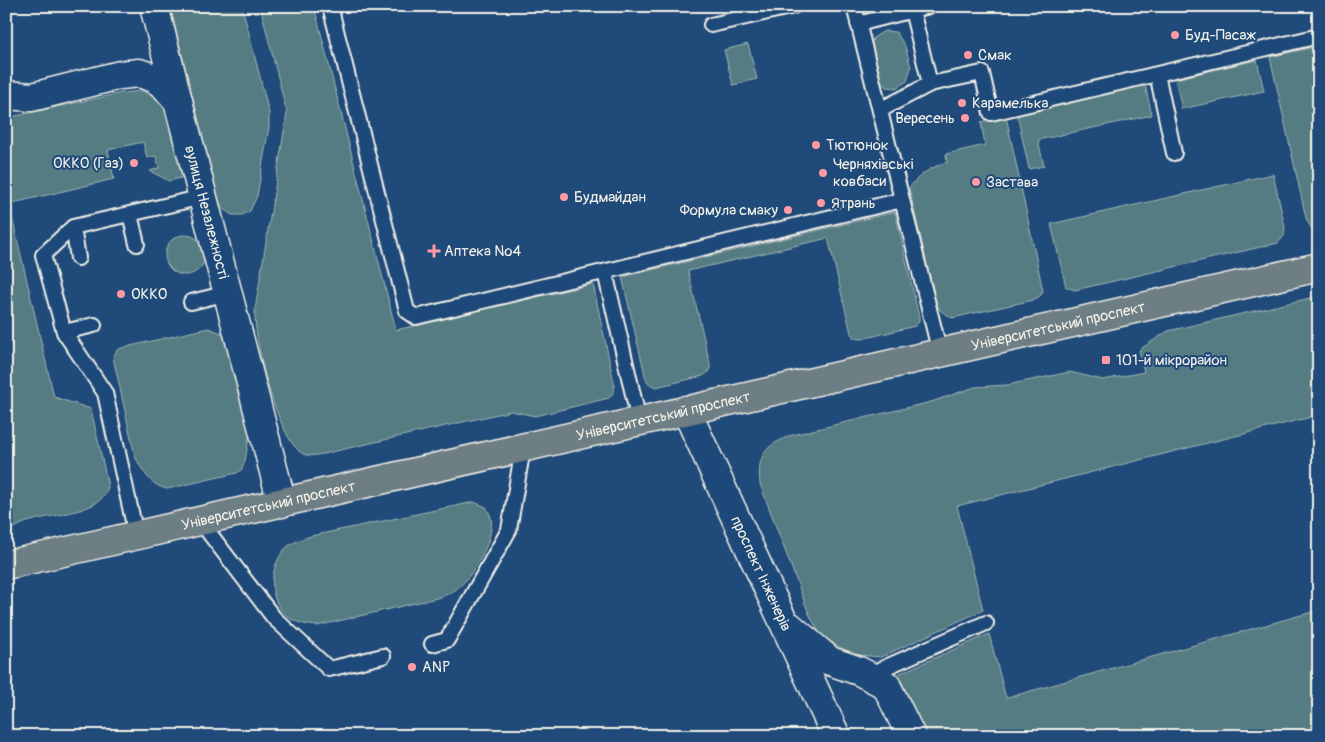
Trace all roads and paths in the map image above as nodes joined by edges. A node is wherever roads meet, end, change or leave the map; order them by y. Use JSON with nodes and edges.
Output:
{"nodes":[{"id":1,"x":154,"y":6,"type":"edge"},
{"id":2,"x":330,"y":6,"type":"edge"},
{"id":3,"x":794,"y":6,"type":"edge"},
{"id":4,"x":854,"y":6,"type":"edge"},
{"id":5,"x":929,"y":6,"type":"edge"},
{"id":6,"x":912,"y":10,"type":"junction"},
{"id":7,"x":858,"y":24,"type":"junction"},
{"id":8,"x":711,"y":25,"type":"dead end"},
{"id":9,"x":1319,"y":36,"type":"edge"},
{"id":10,"x":1157,"y":74,"type":"junction"},
{"id":11,"x":930,"y":84,"type":"junction"},
{"id":12,"x":6,"y":95,"type":"edge"},
{"id":13,"x":178,"y":101,"type":"junction"},
{"id":14,"x":880,"y":110,"type":"junction"},
{"id":15,"x":1174,"y":153,"type":"dead end"},
{"id":16,"x":203,"y":197,"type":"junction"},
{"id":17,"x":902,"y":200,"type":"junction"},
{"id":18,"x":130,"y":214,"type":"junction"},
{"id":19,"x":73,"y":227,"type":"junction"},
{"id":20,"x":137,"y":244,"type":"dead end"},
{"id":21,"x":78,"y":258,"type":"dead end"},
{"id":22,"x":1319,"y":267,"type":"edge"},
{"id":23,"x":605,"y":272,"type":"junction"},
{"id":24,"x":228,"y":293,"type":"junction"},
{"id":25,"x":191,"y":302,"type":"dead end"},
{"id":26,"x":94,"y":325,"type":"dead end"},
{"id":27,"x":64,"y":332,"type":"junction"},
{"id":28,"x":940,"y":352,"type":"junction"},
{"id":29,"x":686,"y":410,"type":"junction"},
{"id":30,"x":639,"y":421,"type":"junction"},
{"id":31,"x":523,"y":448,"type":"junction"},
{"id":32,"x":282,"y":503,"type":"junction"},
{"id":33,"x":200,"y":521,"type":"junction"},
{"id":34,"x":127,"y":538,"type":"junction"},
{"id":35,"x":6,"y":565,"type":"edge"},
{"id":36,"x":783,"y":621,"type":"junction"},
{"id":37,"x":986,"y":623,"type":"dead end"},
{"id":38,"x":432,"y":644,"type":"dead end"},
{"id":39,"x":383,"y":656,"type":"dead end"},
{"id":40,"x":867,"y":675,"type":"junction"},
{"id":41,"x":836,"y":736,"type":"edge"},
{"id":42,"x":910,"y":736,"type":"edge"}],
"edges":[{"from":1,"to":13,"type":"street"},
{"from":2,"to":23,"type":"lane"},
{"from":3,"to":8,"type":"lane"},
{"from":4,"to":7,"type":"lane"},
{"from":5,"to":6,"type":"lane"},
{"from":6,"to":7,"type":"lane"},
{"from":6,"to":11,"type":"lane"},
{"from":7,"to":14,"type":"lane"},
{"from":9,"to":10,"type":"lane"},
{"from":10,"to":11,"type":"lane"},
{"from":10,"to":15,"type":"lane"},
{"from":11,"to":14,"type":"lane"},
{"from":12,"to":13,"type":"street","name":"вулиця Незалежності"},
{"from":13,"to":16,"type":"street","name":"вулиця Незалежності"},
{"from":14,"to":17,"type":"lane"},
{"from":16,"to":18,"type":"lane"},
{"from":16,"to":24,"type":"street","name":"вулиця Незалежності"},
{"from":17,"to":23,"type":"lane"},
{"from":17,"to":28,"type":"lane"},
{"from":18,"to":19,"type":"lane"},
{"from":18,"to":20,"type":"lane"},
{"from":19,"to":21,"type":"lane"},
{"from":19,"to":27,"type":"lane"},
{"from":22,"to":28,"type":"main road","name":"Університетський проспект"},
{"from":23,"to":30,"type":"lane"},
{"from":24,"to":25,"type":"lane"},
{"from":24,"to":32,"type":"street","name":"вулиця Незалежності"},
{"from":26,"to":27,"type":"lane"},
{"from":27,"to":34,"type":"lane"},
{"from":28,"to":29,"type":"main road","name":"Університетський проспект"},
{"from":29,"to":30,"type":"main road","name":"Університетський проспект"},
{"from":29,"to":36,"type":"street","name":"проспект Інженерів"},
{"from":30,"to":31,"type":"main road","name":"Університетський проспект"},
{"from":31,"to":32,"type":"main road","name":"Університетський проспект"},
{"from":31,"to":38,"type":"lane"},
{"from":32,"to":33,"type":"main road","name":"Університетський проспект"},
{"from":33,"to":34,"type":"main road","name":"Університетський проспект"},
{"from":33,"to":39,"type":"lane"},
{"from":34,"to":35,"type":"main road","name":"Університетський проспект"},
{"from":36,"to":40,"type":"street"},
{"from":36,"to":41,"type":"street","name":"проспект Інженерів"},
{"from":37,"to":40,"type":"lane"},
{"from":40,"to":42,"type":"street"}]}
